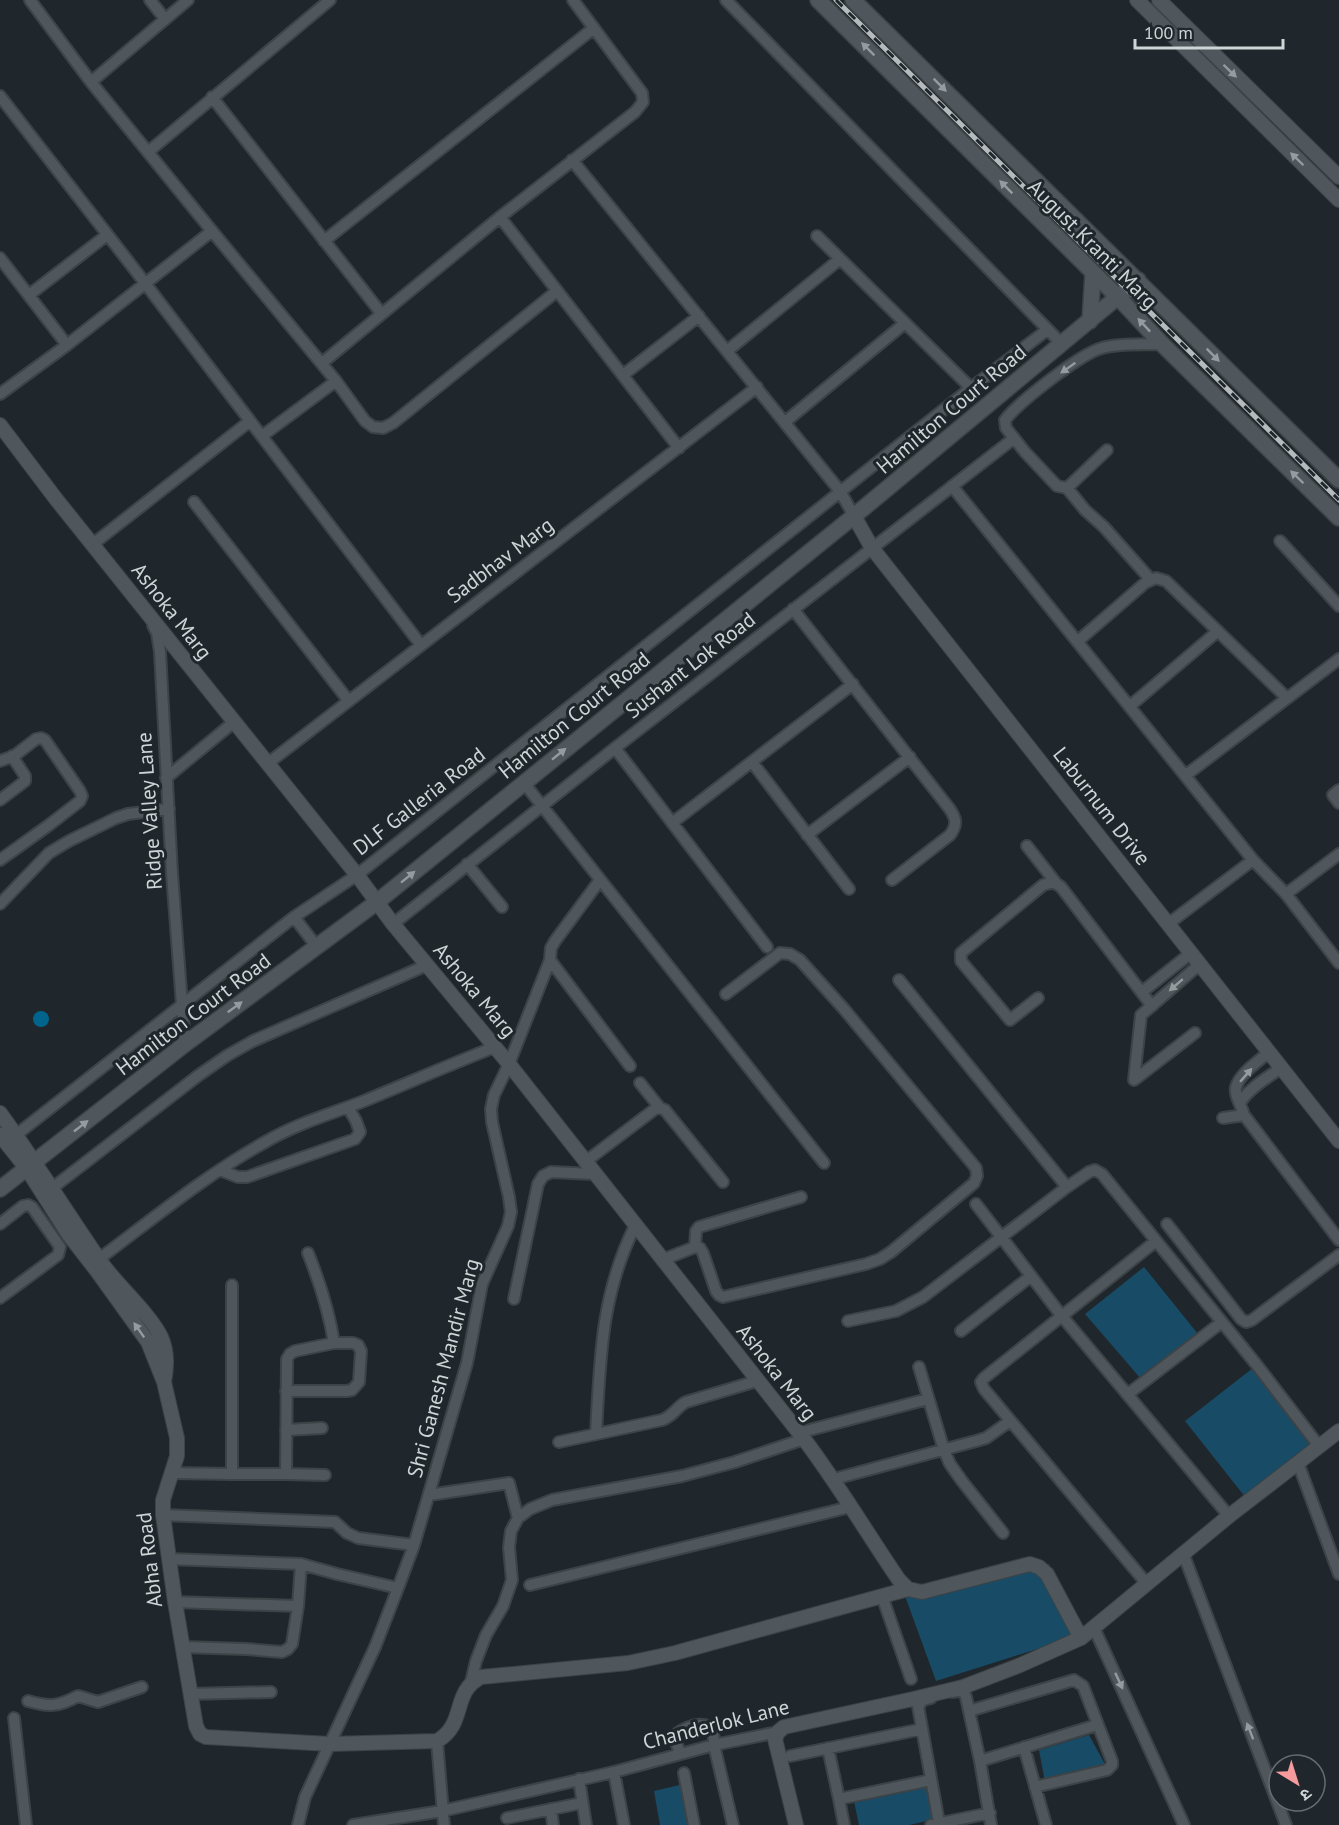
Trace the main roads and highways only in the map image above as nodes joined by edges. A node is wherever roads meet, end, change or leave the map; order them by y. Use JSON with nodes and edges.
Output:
{"nodes":[{"id":1,"x":818,"y":0,"type":"edge"},
{"id":2,"x":853,"y":0,"type":"edge"},
{"id":3,"x":1093,"y":273,"type":"junction"},
{"id":4,"x":1138,"y":280,"type":"junction"},
{"id":5,"x":1118,"y":297,"type":"junction"},
{"id":6,"x":1090,"y":321,"type":"junction"},
{"id":7,"x":1339,"y":480,"type":"edge"},
{"id":8,"x":1339,"y":518,"type":"edge"},
{"id":9,"x":0,"y":1189,"type":"edge"}],
"edges":[{"from":3,"to":1,"type":"main road","name":"August Kranti Marg","one_way":true},
{"from":2,"to":4,"type":"main road","name":"August Kranti Marg","one_way":true},
{"from":3,"to":5,"type":"main road","name":"August Kranti Marg"},
{"from":3,"to":6,"type":"main road"},
{"from":4,"to":5,"type":"main road","name":"Hamilton Court Road"},
{"from":4,"to":7,"type":"main road","name":"August Kranti Marg","one_way":true},
{"from":5,"to":6,"type":"main road","name":"Hamilton Court Road"},
{"from":8,"to":5,"type":"main road","name":"August Kranti Marg","one_way":true},
{"from":9,"to":6,"type":"main road","name":"Hamilton Court Road","one_way":true}]}
